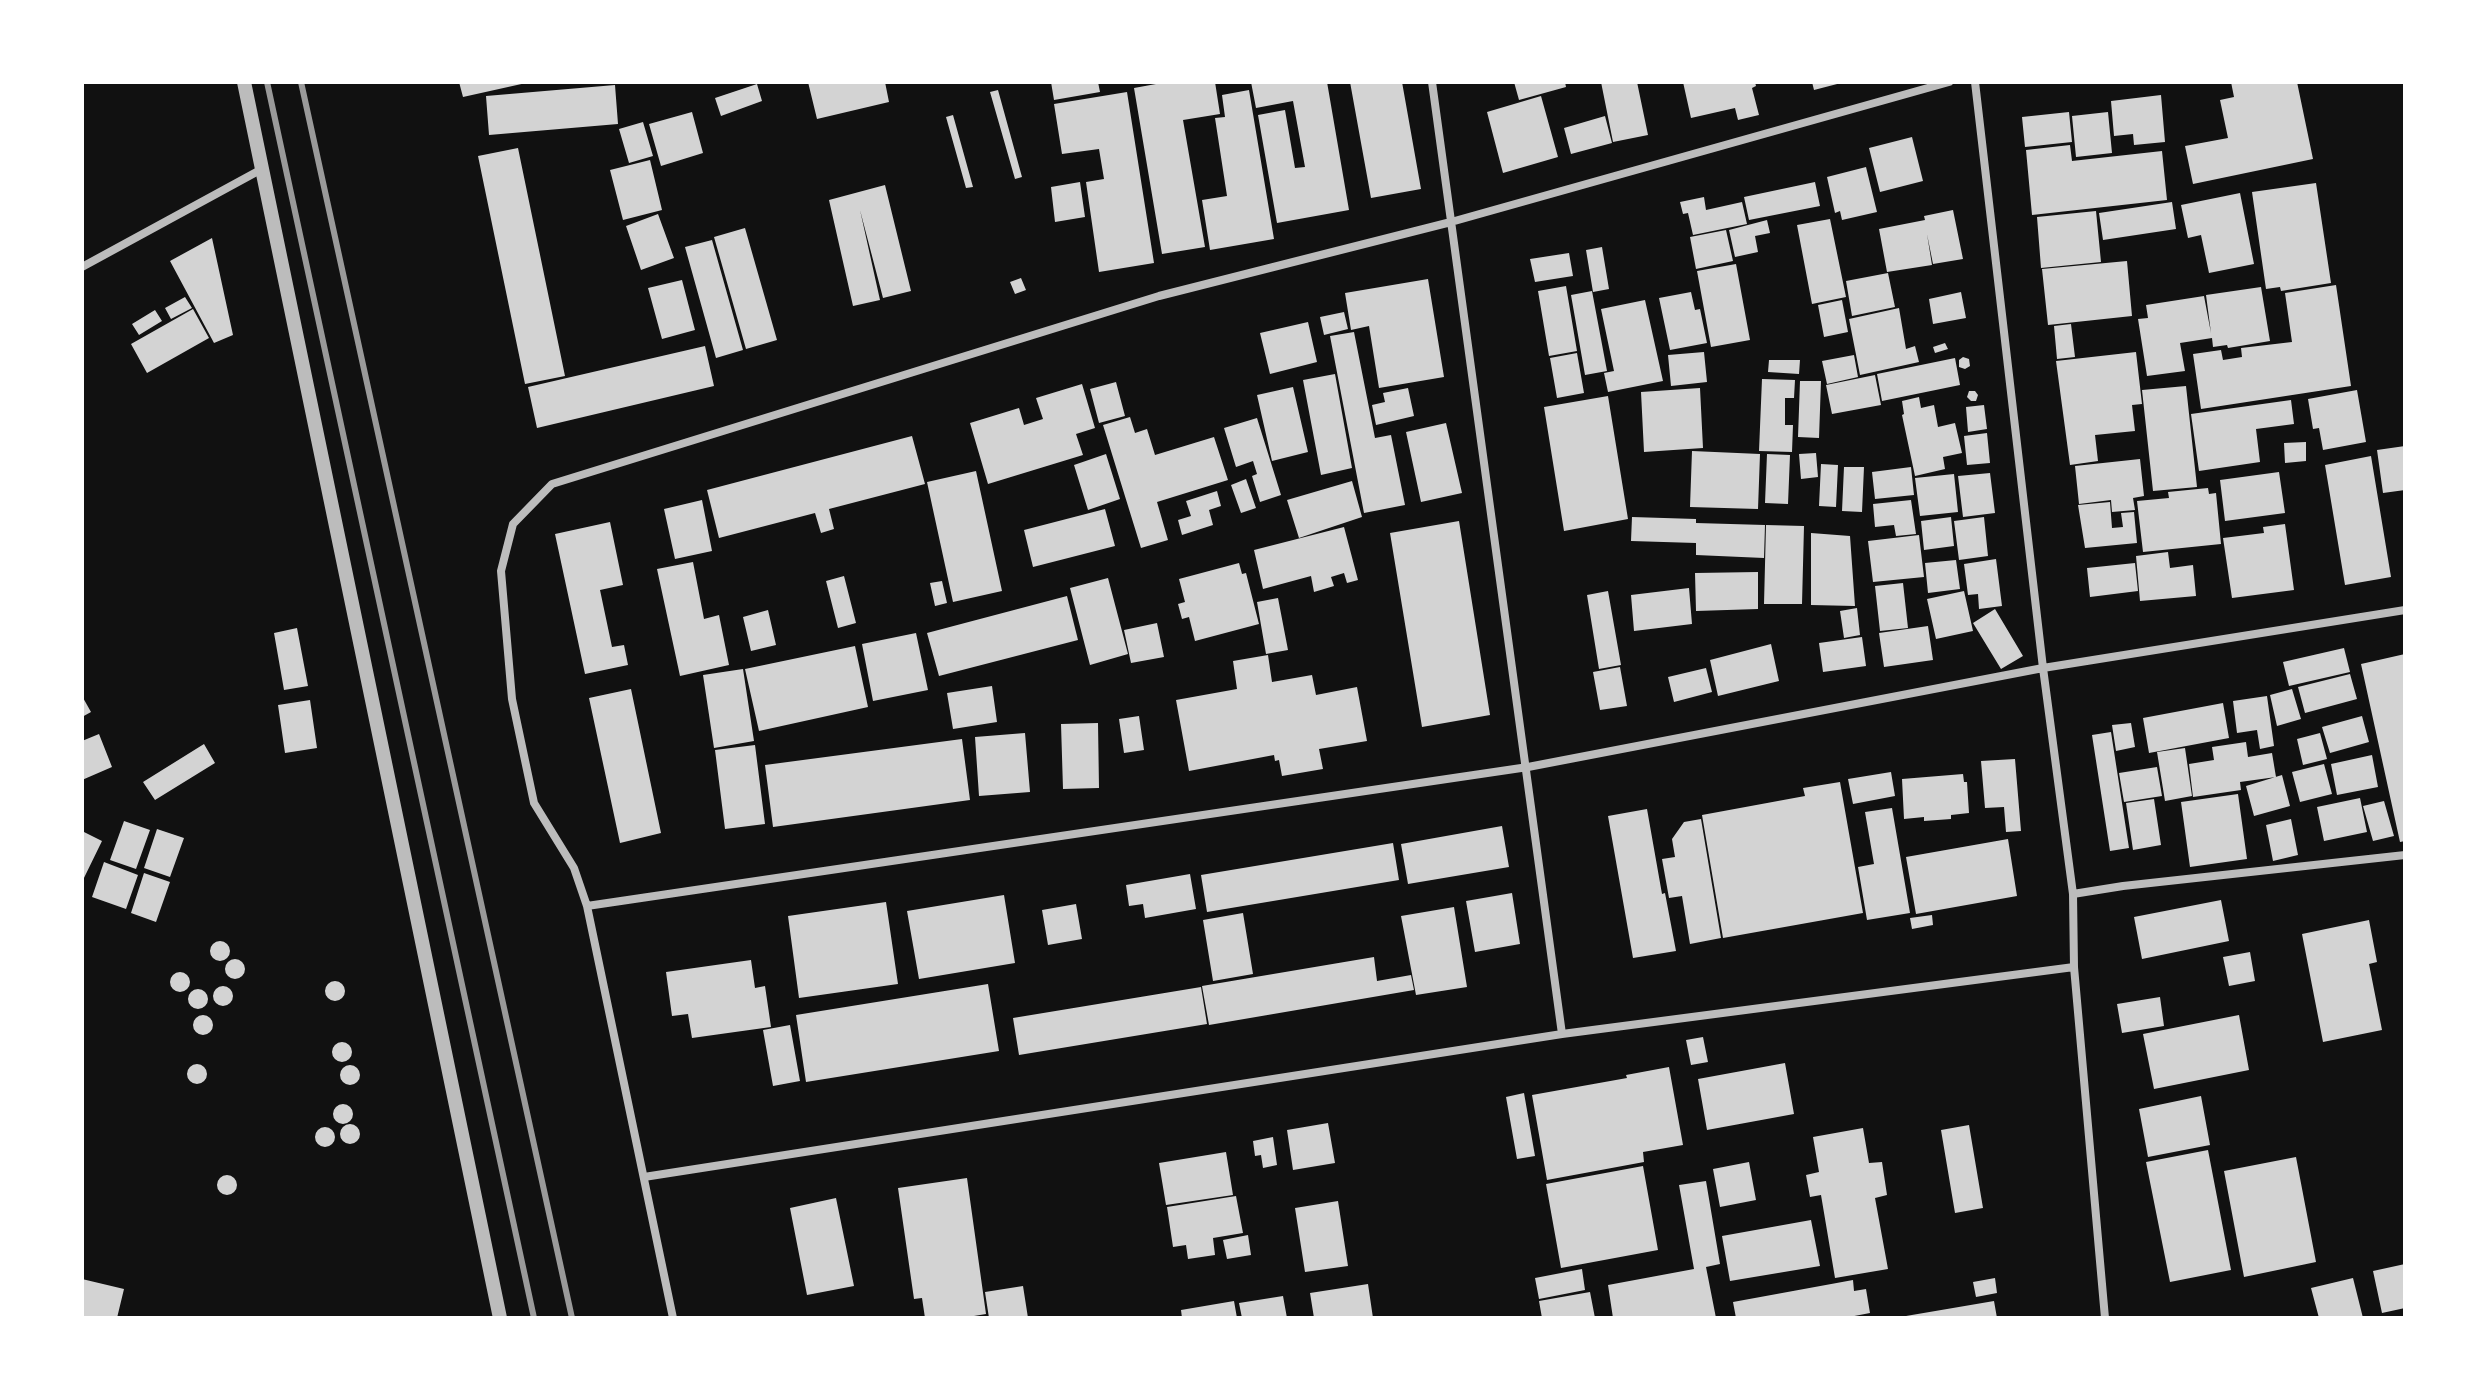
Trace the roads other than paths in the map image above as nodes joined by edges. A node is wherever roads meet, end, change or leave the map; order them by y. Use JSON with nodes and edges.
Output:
{"nodes":[{"id":1,"x":244,"y":82,"type":"edge"},
{"id":2,"x":1432,"y":82,"type":"edge"},
{"id":3,"x":1949,"y":82,"type":"edge"},
{"id":4,"x":1975,"y":82,"type":"edge"},
{"id":5,"x":262,"y":169,"type":"junction"},
{"id":6,"x":1451,"y":222,"type":"junction"},
{"id":7,"x":82,"y":267,"type":"edge"},
{"id":8,"x":2405,"y":610,"type":"edge"},
{"id":9,"x":2043,"y":668,"type":"junction"},
{"id":10,"x":1528,"y":767,"type":"junction"},
{"id":11,"x":2405,"y":855,"type":"edge"},
{"id":12,"x":2073,"y":894,"type":"junction"},
{"id":13,"x":587,"y":906,"type":"junction"},
{"id":14,"x":2074,"y":967,"type":"junction"},
{"id":15,"x":1562,"y":1034,"type":"junction"},
{"id":16,"x":644,"y":1177,"type":"junction"},
{"id":17,"x":500,"y":1318,"type":"edge"},
{"id":18,"x":673,"y":1318,"type":"edge"},
{"id":19,"x":2105,"y":1318,"type":"edge"}],
"edges":[{"from":1,"to":5,"type":"street"},
{"from":2,"to":6,"type":"street"},
{"from":3,"to":6,"type":"street"},
{"from":4,"to":9,"type":"street"},
{"from":5,"to":7,"type":"street"},
{"from":5,"to":17,"type":"street"},
{"from":6,"to":10,"type":"street"},
{"from":6,"to":13,"type":"street"},
{"from":8,"to":9,"type":"street"},
{"from":9,"to":10,"type":"street"},
{"from":9,"to":12,"type":"street"},
{"from":10,"to":13,"type":"street"},
{"from":10,"to":15,"type":"street"},
{"from":11,"to":12,"type":"street"},
{"from":12,"to":14,"type":"street"},
{"from":13,"to":16,"type":"street"},
{"from":14,"to":15,"type":"street"},
{"from":14,"to":19,"type":"street"},
{"from":15,"to":16,"type":"street"},
{"from":16,"to":18,"type":"street"}]}
